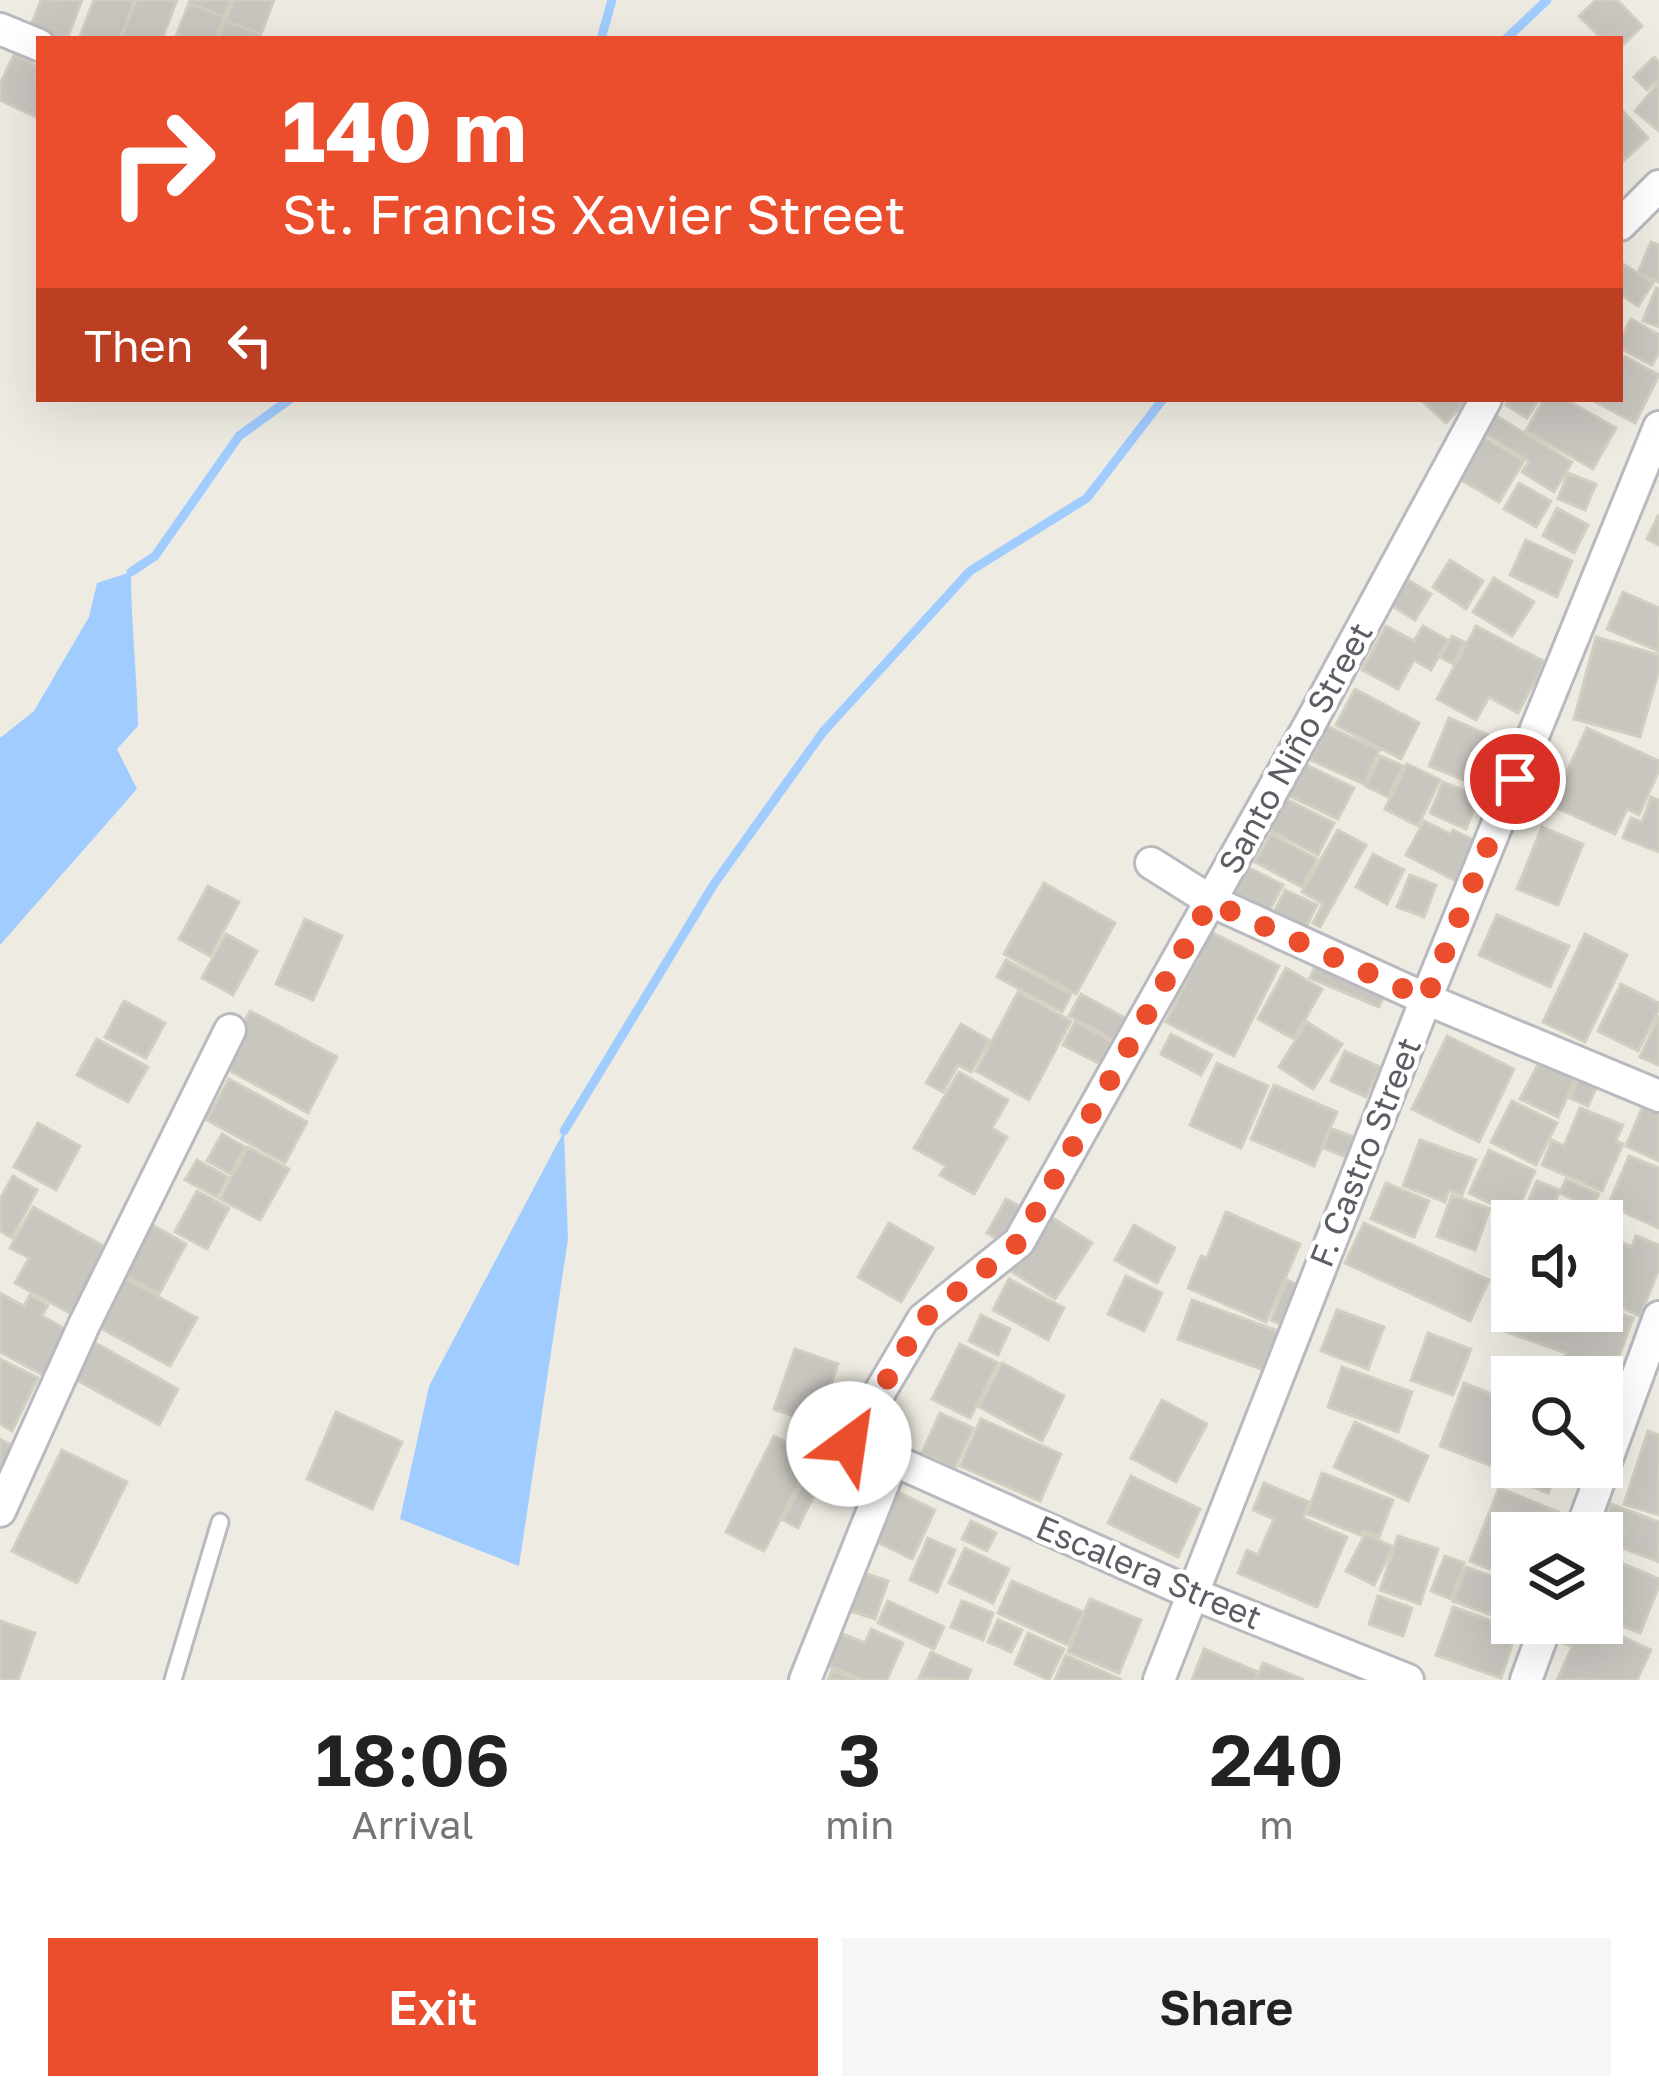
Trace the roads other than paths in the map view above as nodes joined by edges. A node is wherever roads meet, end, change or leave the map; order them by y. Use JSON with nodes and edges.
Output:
{"nodes":[{"id":1,"x":0,"y":29,"type":"edge"},
{"id":2,"x":36,"y":45,"type":"edge"},
{"id":3,"x":1659,"y":186,"type":"edge"},
{"id":4,"x":1623,"y":222,"type":"edge"},
{"id":5,"x":1484,"y":402,"type":"edge"},
{"id":6,"x":1659,"y":427,"type":"edge"},
{"id":7,"x":1151,"y":862,"type":"dead end"},
{"id":8,"x":1210,"y":902,"type":"junction"},
{"id":9,"x":1426,"y":999,"type":"junction"},
{"id":10,"x":230,"y":1030,"type":"dead end"},
{"id":11,"x":1659,"y":1096,"type":"edge"},
{"id":12,"x":1659,"y":1317,"type":"edge"},
{"id":13,"x":893,"y":1460,"type":"junction"},
{"id":14,"x":0,"y":1511,"type":"edge"},
{"id":15,"x":1588,"y":1512,"type":"edge"},
{"id":16,"x":220,"y":1522,"type":"dead end"},
{"id":17,"x":1191,"y":1593,"type":"junction"},
{"id":18,"x":1539,"y":1644,"type":"edge"},
{"id":19,"x":173,"y":1680,"type":"edge"},
{"id":20,"x":805,"y":1680,"type":"edge"},
{"id":21,"x":1159,"y":1680,"type":"edge"},
{"id":22,"x":1408,"y":1680,"type":"edge"},
{"id":23,"x":1526,"y":1680,"type":"edge"}],
"edges":[{"from":1,"to":2,"type":"street"},
{"from":3,"to":4,"type":"street"},
{"from":5,"to":8,"type":"street","name":"Santo Niño Street"},
{"from":6,"to":9,"type":"street","name":"F. Castro Street"},
{"from":7,"to":8,"type":"street"},
{"from":8,"to":9,"type":"street"},
{"from":8,"to":13,"type":"street","name":"Santo Niño Street"},
{"from":9,"to":11,"type":"street"},
{"from":9,"to":17,"type":"street","name":"F. Castro Street"},
{"from":10,"to":14,"type":"street"},
{"from":12,"to":15,"type":"street"},
{"from":13,"to":17,"type":"street","name":"Escalera Street"},
{"from":13,"to":20,"type":"street"},
{"from":16,"to":19,"type":"lane"},
{"from":17,"to":21,"type":"street","name":"F. Castro Street"},
{"from":17,"to":22,"type":"street","name":"Escalera Street"},
{"from":18,"to":23,"type":"street"}]}
